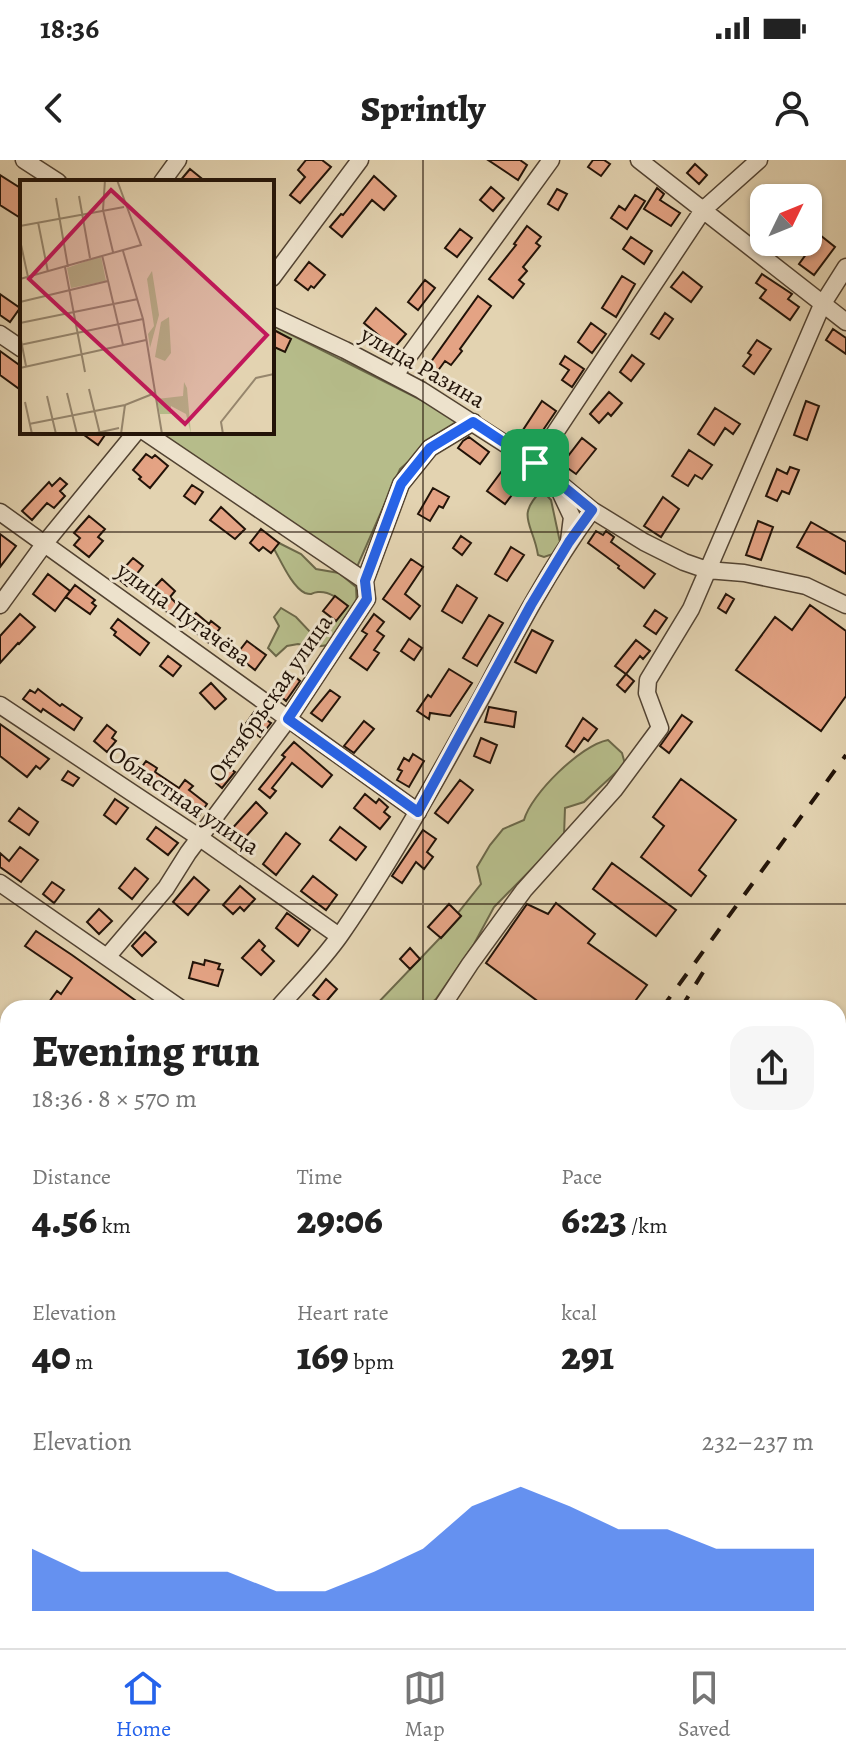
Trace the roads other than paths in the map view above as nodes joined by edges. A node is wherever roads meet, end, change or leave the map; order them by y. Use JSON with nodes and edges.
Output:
{"nodes":[{"id":1,"x":24,"y":160,"type":"edge"},
{"id":2,"x":178,"y":160,"type":"edge"},
{"id":3,"x":360,"y":160,"type":"edge"},
{"id":4,"x":551,"y":160,"type":"edge"},
{"id":5,"x":639,"y":160,"type":"edge"},
{"id":6,"x":759,"y":160,"type":"edge"},
{"id":7,"x":55,"y":180,"type":"edge"},
{"id":8,"x":163,"y":180,"type":"edge"},
{"id":9,"x":703,"y":210,"type":"junction"},
{"id":10,"x":846,"y":267,"type":"edge"},
{"id":11,"x":274,"y":275,"type":"edge"},
{"id":12,"x":822,"y":305,"type":"junction"},
{"id":13,"x":274,"y":317,"type":"edge"},
{"id":14,"x":846,"y":322,"type":"edge"},
{"id":15,"x":0,"y":334,"type":"edge"},
{"id":16,"x":20,"y":348,"type":"edge"},
{"id":17,"x":395,"y":375,"type":"junction"},
{"id":18,"x":473,"y":422,"type":"junction"},
{"id":19,"x":134,"y":434,"type":"edge"},
{"id":20,"x":148,"y":434,"type":"edge"},
{"id":21,"x":535,"y":463,"type":"junction"},
{"id":22,"x":554,"y":479,"type":"junction"},
{"id":23,"x":592,"y":510,"type":"junction"},
{"id":24,"x":0,"y":512,"type":"edge"},
{"id":25,"x":569,"y":542,"type":"junction"},
{"id":26,"x":45,"y":543,"type":"junction"},
{"id":27,"x":707,"y":570,"type":"junction"},
{"id":28,"x":365,"y":581,"type":"junction"},
{"id":29,"x":0,"y":605,"type":"edge"},
{"id":30,"x":846,"y":605,"type":"edge"},
{"id":31,"x":0,"y":705,"type":"edge"},
{"id":32,"x":288,"y":719,"type":"junction"},
{"id":33,"x":418,"y":812,"type":"junction"},
{"id":34,"x":200,"y":838,"type":"junction"},
{"id":35,"x":0,"y":883,"type":"edge"},
{"id":36,"x":339,"y":936,"type":"junction"},
{"id":37,"x":107,"y":957,"type":"junction"},
{"id":38,"x":169,"y":1000,"type":"edge"},
{"id":39,"x":285,"y":1000,"type":"edge"},
{"id":40,"x":446,"y":1000,"type":"edge"}],
"edges":[{"from":1,"to":7,"type":"street"},
{"from":2,"to":8,"type":"street"},
{"from":3,"to":11,"type":"street"},
{"from":4,"to":17,"type":"street"},
{"from":5,"to":9,"type":"street"},
{"from":6,"to":9,"type":"street"},
{"from":9,"to":12,"type":"street"},
{"from":9,"to":21,"type":"street"},
{"from":10,"to":12,"type":"street"},
{"from":12,"to":14,"type":"street"},
{"from":12,"to":27,"type":"street"},
{"from":13,"to":17,"type":"street","name":"улица Разина"},
{"from":15,"to":16,"type":"street"},
{"from":17,"to":18,"type":"street","name":"улица Разина"},
{"from":18,"to":21,"type":"street","name":"улица Разина"},
{"from":18,"to":28,"type":"street","name":"Октябрьская улица"},
{"from":19,"to":26,"type":"street"},
{"from":20,"to":28,"type":"street"},
{"from":21,"to":22,"type":"street","name":"улица Разина"},
{"from":22,"to":23,"type":"street","name":"улица Разина"},
{"from":22,"to":25,"type":"street"},
{"from":23,"to":25,"type":"street"},
{"from":23,"to":27,"type":"street","name":"улица Разина"},
{"from":24,"to":26,"type":"street","name":"улица Пугачёва"},
{"from":25,"to":33,"type":"street"},
{"from":26,"to":29,"type":"street"},
{"from":26,"to":32,"type":"street","name":"улица Пугачёва"},
{"from":27,"to":30,"type":"street","name":"улица Разина"},
{"from":27,"to":40,"type":"street"},
{"from":28,"to":32,"type":"street","name":"Октябрьская улица"},
{"from":31,"to":34,"type":"street","name":"Областная улица"},
{"from":32,"to":33,"type":"street","name":"улица Пугачёва"},
{"from":32,"to":34,"type":"street","name":"Октябрьская улица"},
{"from":33,"to":36,"type":"street"},
{"from":34,"to":36,"type":"street","name":"Областная улица"},
{"from":34,"to":37,"type":"street","name":"Октябрьская улица"},
{"from":35,"to":37,"type":"street"},
{"from":36,"to":39,"type":"street"},
{"from":37,"to":38,"type":"street"}]}
